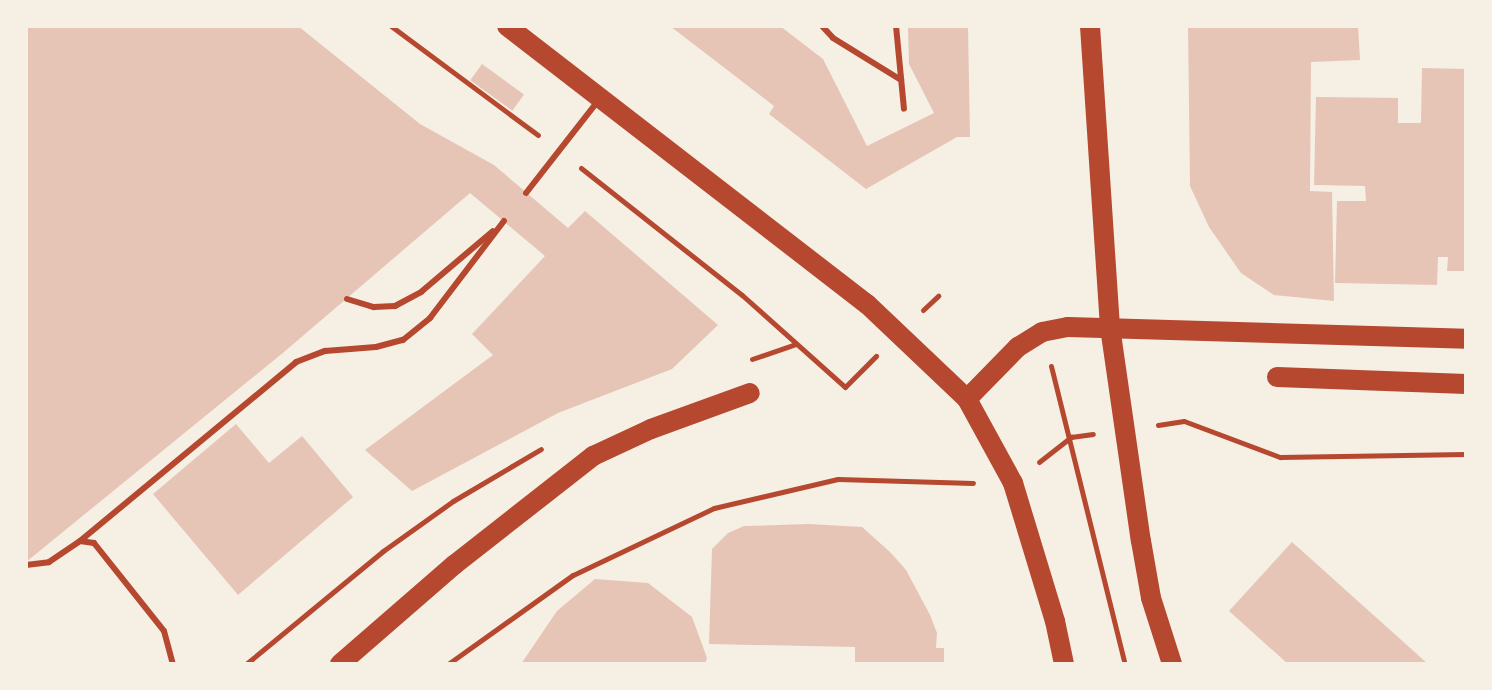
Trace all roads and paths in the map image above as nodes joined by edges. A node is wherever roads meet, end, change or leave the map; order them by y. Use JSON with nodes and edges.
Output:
{"nodes":[{"id":1,"x":391,"y":26,"type":"edge"},
{"id":2,"x":507,"y":26,"type":"edge"},
{"id":3,"x":822,"y":26,"type":"edge"},
{"id":4,"x":896,"y":26,"type":"edge"},
{"id":5,"x":1090,"y":26,"type":"edge"},
{"id":6,"x":901,"y":80,"type":"junction"},
{"id":7,"x":601,"y":98,"type":"junction"},
{"id":8,"x":904,"y":109,"type":"dead end"},
{"id":9,"x":560,"y":151,"type":"junction"},
{"id":10,"x":526,"y":193,"type":"dead end"},
{"id":11,"x":347,"y":299,"type":"dead end"},
{"id":12,"x":1110,"y":327,"type":"junction"},
{"id":13,"x":899,"y":331,"type":"junction"},
{"id":14,"x":1042,"y":332,"type":"junction"},
{"id":15,"x":1466,"y":339,"type":"edge"},
{"id":16,"x":1277,"y":377,"type":"dead end"},
{"id":17,"x":1466,"y":384,"type":"edge"},
{"id":18,"x":750,"y":393,"type":"dead end"},
{"id":19,"x":967,"y":399,"type":"junction"},
{"id":20,"x":1123,"y":429,"type":"junction"},
{"id":21,"x":1071,"y":437,"type":"junction"},
{"id":22,"x":1466,"y":454,"type":"edge"},
{"id":23,"x":1013,"y":483,"type":"junction"},
{"id":24,"x":80,"y":541,"type":"junction"},
{"id":25,"x":26,"y":565,"type":"edge"},
{"id":26,"x":173,"y":664,"type":"edge"},
{"id":27,"x":340,"y":664,"type":"edge"},
{"id":28,"x":448,"y":664,"type":"edge"},
{"id":29,"x":1064,"y":664,"type":"edge"},
{"id":30,"x":1125,"y":664,"type":"edge"},
{"id":31,"x":1172,"y":664,"type":"edge"}],
"edges":[{"from":1,"to":9,"type":"path"},
{"from":2,"to":7,"type":"main road"},
{"from":3,"to":6,"type":"lane"},
{"from":4,"to":6,"type":"lane"},
{"from":5,"to":12,"type":"main road"},
{"from":6,"to":8,"type":"lane"},
{"from":7,"to":9,"type":"lane"},
{"from":7,"to":13,"type":"main road"},
{"from":9,"to":10,"type":"lane"},
{"from":9,"to":13,"type":"path"},
{"from":11,"to":24,"type":"lane"},
{"from":12,"to":14,"type":"main road"},
{"from":12,"to":15,"type":"main road"},
{"from":12,"to":20,"type":"main road"},
{"from":13,"to":19,"type":"main road"},
{"from":14,"to":19,"type":"main road"},
{"from":14,"to":21,"type":"path"},
{"from":16,"to":17,"type":"main road"},
{"from":18,"to":27,"type":"main road"},
{"from":19,"to":23,"type":"main road"},
{"from":20,"to":21,"type":"path"},
{"from":20,"to":22,"type":"path"},
{"from":20,"to":31,"type":"main road"},
{"from":21,"to":23,"type":"path"},
{"from":21,"to":30,"type":"path"},
{"from":23,"to":28,"type":"path"},
{"from":23,"to":29,"type":"main road"},
{"from":24,"to":25,"type":"lane"},
{"from":24,"to":26,"type":"lane"}]}
